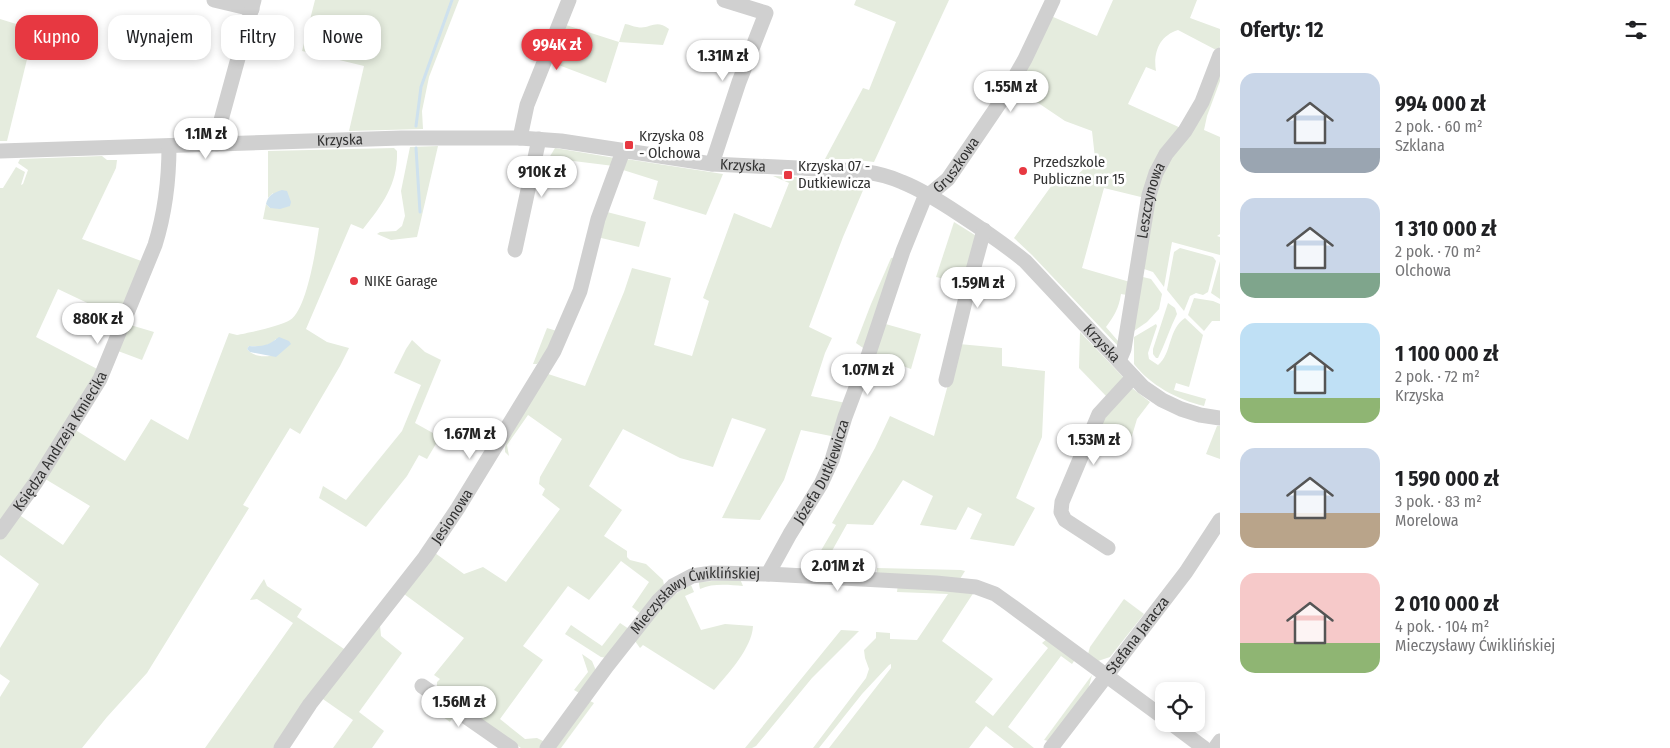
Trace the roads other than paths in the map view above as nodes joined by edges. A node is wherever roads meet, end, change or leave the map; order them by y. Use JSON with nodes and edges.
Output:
{"nodes":[{"id":1,"x":214,"y":0,"type":"edge"},
{"id":2,"x":569,"y":0,"type":"edge"},
{"id":3,"x":724,"y":0,"type":"edge"},
{"id":4,"x":1053,"y":0,"type":"edge"},
{"id":5,"x":253,"y":5,"type":"edge"},
{"id":6,"x":1220,"y":55,"type":"edge"},
{"id":7,"x":520,"y":138,"type":"junction"},
{"id":8,"x":539,"y":139,"type":"junction"},
{"id":9,"x":217,"y":144,"type":"junction"},
{"id":10,"x":169,"y":146,"type":"junction"},
{"id":11,"x":623,"y":150,"type":"junction"},
{"id":12,"x":0,"y":151,"type":"edge"},
{"id":13,"x":712,"y":164,"type":"junction"},
{"id":14,"x":928,"y":195,"type":"junction"},
{"id":15,"x":984,"y":230,"type":"junction"},
{"id":16,"x":515,"y":250,"type":"dead end"},
{"id":17,"x":1118,"y":361,"type":"junction"},
{"id":18,"x":1133,"y":376,"type":"junction"},
{"id":19,"x":946,"y":380,"type":"dead end"},
{"id":20,"x":1220,"y":418,"type":"edge"},
{"id":21,"x":1220,"y":520,"type":"edge"},
{"id":22,"x":0,"y":532,"type":"edge"},
{"id":23,"x":1108,"y":548,"type":"dead end"},
{"id":24,"x":768,"y":574,"type":"junction"},
{"id":25,"x":1106,"y":676,"type":"junction"},
{"id":26,"x":422,"y":686,"type":"dead end"},
{"id":27,"x":1155,"y":711,"type":"edge"},
{"id":28,"x":1183,"y":732,"type":"edge"},
{"id":29,"x":1220,"y":741,"type":"edge"},
{"id":30,"x":281,"y":748,"type":"edge"},
{"id":31,"x":511,"y":748,"type":"edge"},
{"id":32,"x":547,"y":748,"type":"edge"},
{"id":33,"x":1050,"y":748,"type":"edge"},
{"id":34,"x":1204,"y":748,"type":"edge"},
{"id":35,"x":1215,"y":748,"type":"edge"}],
"edges":[{"from":1,"to":5,"type":"street"},
{"from":2,"to":7,"type":"street"},
{"from":3,"to":13,"type":"street"},
{"from":4,"to":14,"type":"street","name":"Gruszkowa"},
{"from":5,"to":9,"type":"street"},
{"from":6,"to":17,"type":"street","name":"Leszczynowa"},
{"from":7,"to":8,"type":"street","name":"Krzyska"},
{"from":7,"to":9,"type":"street","name":"Krzyska"},
{"from":8,"to":11,"type":"street","name":"Krzyska"},
{"from":8,"to":16,"type":"street"},
{"from":9,"to":10,"type":"street","name":"Krzyska"},
{"from":10,"to":12,"type":"street","name":"Krzyska"},
{"from":10,"to":22,"type":"street","name":"Księdza Andrzeja Kmiecika"},
{"from":11,"to":13,"type":"street","name":"Krzyska"},
{"from":11,"to":30,"type":"street","name":"Jesionowa"},
{"from":13,"to":14,"type":"street","name":"Krzyska"},
{"from":14,"to":15,"type":"street","name":"Krzyska"},
{"from":14,"to":24,"type":"street","name":"Józefa Dutkiewicza"},
{"from":15,"to":17,"type":"street","name":"Krzyska"},
{"from":15,"to":19,"type":"street"},
{"from":17,"to":18,"type":"street","name":"Krzyska"},
{"from":18,"to":20,"type":"street","name":"Krzyska"},
{"from":18,"to":23,"type":"street"},
{"from":21,"to":25,"type":"street","name":"Stefana Jaracza"},
{"from":24,"to":25,"type":"street","name":"Mieczysławy Ćwiklińskiej"},
{"from":24,"to":32,"type":"street","name":"Mieczysławy Ćwiklińskiej"},
{"from":25,"to":27,"type":"street","name":"Mieczysławy Ćwiklińskiej"},
{"from":25,"to":33,"type":"street","name":"Stefana Jaracza"},
{"from":26,"to":31,"type":"street"},
{"from":28,"to":34,"type":"street"},
{"from":29,"to":35,"type":"street"}]}
